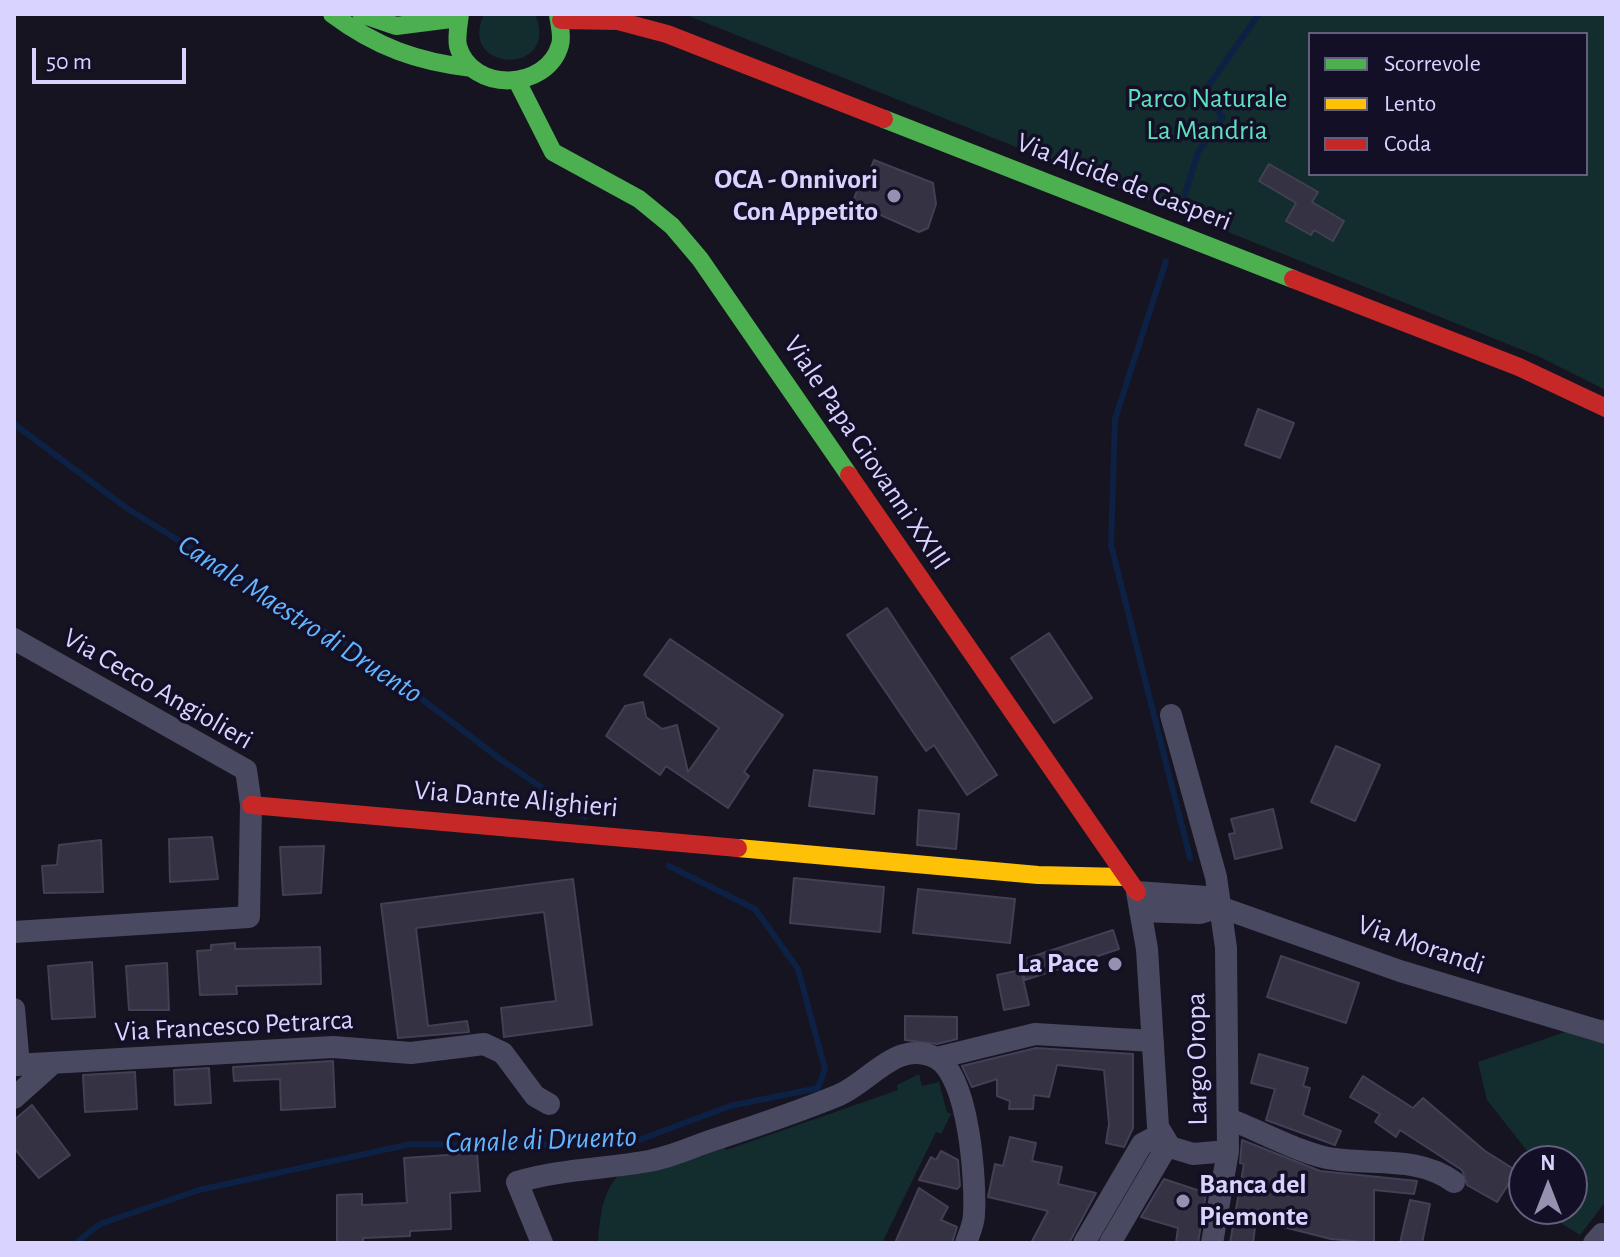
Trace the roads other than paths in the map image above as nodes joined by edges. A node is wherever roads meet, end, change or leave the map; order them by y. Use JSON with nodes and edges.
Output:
{"nodes":[{"id":1,"x":332,"y":14,"type":"edge"},
{"id":2,"x":361,"y":14,"type":"edge"},
{"id":3,"x":460,"y":16,"type":"edge"},
{"id":4,"x":685,"y":16,"type":"dead end"},
{"id":5,"x":560,"y":17,"type":"edge"},
{"id":6,"x":676,"y":38,"type":"junction"},
{"id":7,"x":472,"y":68,"type":"junction"},
{"id":8,"x":518,"y":83,"type":"junction"},
{"id":9,"x":1606,"y":408,"type":"edge"},
{"id":10,"x":14,"y":639,"type":"edge"},
{"id":11,"x":1171,"y":715,"type":"dead end"},
{"id":12,"x":251,"y":805,"type":"junction"},
{"id":13,"x":1133,"y":894,"type":"junction"},
{"id":14,"x":1220,"y":907,"type":"junction"},
{"id":15,"x":14,"y":932,"type":"edge"},
{"id":16,"x":14,"y":1009,"type":"edge"},
{"id":17,"x":1606,"y":1033,"type":"edge"},
{"id":18,"x":1153,"y":1041,"type":"junction"},
{"id":19,"x":937,"y":1058,"type":"junction"},
{"id":20,"x":27,"y":1069,"type":"edge"},
{"id":21,"x":14,"y":1098,"type":"edge"},
{"id":22,"x":549,"y":1104,"type":"dead end"},
{"id":23,"x":1229,"y":1119,"type":"junction"},
{"id":24,"x":1166,"y":1140,"type":"junction"},
{"id":25,"x":1228,"y":1151,"type":"junction"},
{"id":26,"x":1454,"y":1182,"type":"dead end"},
{"id":27,"x":542,"y":1243,"type":"edge"},
{"id":28,"x":966,"y":1243,"type":"edge"},
{"id":29,"x":1084,"y":1243,"type":"edge"},
{"id":30,"x":1110,"y":1243,"type":"edge"},
{"id":31,"x":1212,"y":1243,"type":"edge"}],
"edges":[{"from":1,"to":7,"type":"street"},
{"from":2,"to":3,"type":"street"},
{"from":3,"to":7,"type":"street"},
{"from":4,"to":6,"type":"street"},
{"from":5,"to":6,"type":"street","name":"Via Alcide de Gasperi"},
{"from":5,"to":8,"type":"street"},
{"from":6,"to":9,"type":"street","name":"Via Alcide de Gasperi"},
{"from":7,"to":8,"type":"street"},
{"from":8,"to":13,"type":"street","name":"Viale Papa Giovanni XXIII"},
{"from":10,"to":12,"type":"street","name":"Via Cecco Angiolieri"},
{"from":11,"to":14,"type":"street","name":"Largo Oropa"},
{"from":12,"to":13,"type":"street","name":"Via Dante Alighieri"},
{"from":12,"to":15,"type":"street"},
{"from":13,"to":14,"type":"street"},
{"from":13,"to":18,"type":"street","name":"Largo Oropa"},
{"from":14,"to":17,"type":"street","name":"Via Morandi"},
{"from":14,"to":23,"type":"street","name":"Largo Oropa"},
{"from":16,"to":20,"type":"street"},
{"from":18,"to":19,"type":"street"},
{"from":18,"to":24,"type":"street","name":"Largo Oropa"},
{"from":19,"to":27,"type":"street"},
{"from":19,"to":28,"type":"street"},
{"from":20,"to":21,"type":"street"},
{"from":20,"to":22,"type":"street","name":"Via Francesco Petrarca"},
{"from":23,"to":25,"type":"street","name":"Largo Oropa"},
{"from":23,"to":26,"type":"street"},
{"from":24,"to":25,"type":"street","name":"Largo Oropa"},
{"from":24,"to":29,"type":"street"},
{"from":24,"to":30,"type":"street"},
{"from":25,"to":31,"type":"street"}]}
